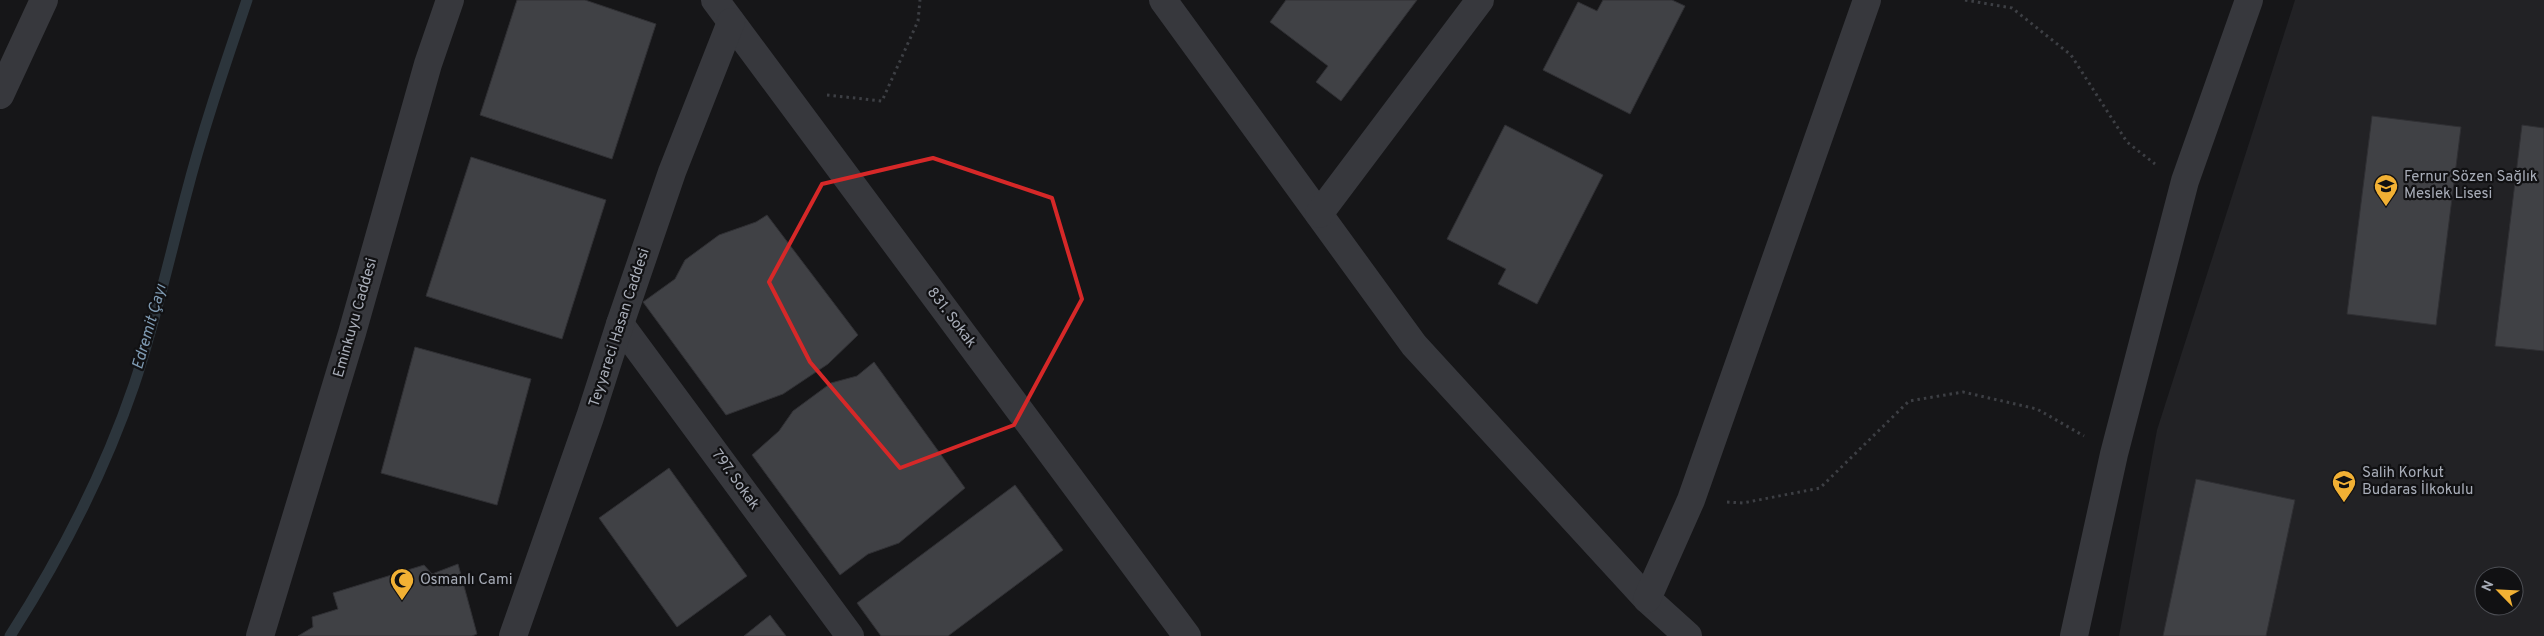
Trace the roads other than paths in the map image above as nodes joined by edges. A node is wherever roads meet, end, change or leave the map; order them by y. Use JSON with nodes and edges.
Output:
{"nodes":[{"id":1,"x":44,"y":0,"type":"edge"},
{"id":2,"x":450,"y":0,"type":"edge"},
{"id":3,"x":715,"y":0,"type":"edge"},
{"id":4,"x":1163,"y":0,"type":"edge"},
{"id":5,"x":1480,"y":0,"type":"edge"},
{"id":6,"x":1867,"y":0,"type":"edge"},
{"id":7,"x":2249,"y":0,"type":"edge"},
{"id":8,"x":731,"y":22,"type":"junction"},
{"id":9,"x":0,"y":95,"type":"edge"},
{"id":10,"x":1319,"y":214,"type":"junction"},
{"id":11,"x":620,"y":324,"type":"junction"},
{"id":12,"x":1647,"y":599,"type":"junction"},
{"id":13,"x":260,"y":636,"type":"edge"},
{"id":14,"x":513,"y":636,"type":"edge"},
{"id":15,"x":850,"y":636,"type":"edge"},
{"id":16,"x":1187,"y":636,"type":"edge"},
{"id":17,"x":1688,"y":636,"type":"edge"},
{"id":18,"x":2074,"y":636,"type":"edge"}],
"edges":[{"from":1,"to":9,"type":"street"},
{"from":2,"to":13,"type":"street","name":"Eminkuyu Caddesi"},
{"from":3,"to":8,"type":"street","name":"831. Sokak"},
{"from":4,"to":10,"type":"street"},
{"from":5,"to":10,"type":"street"},
{"from":6,"to":12,"type":"street"},
{"from":7,"to":18,"type":"street"},
{"from":8,"to":11,"type":"street","name":"Teyyareci Hasan Caddesi"},
{"from":8,"to":16,"type":"street","name":"831. Sokak"},
{"from":10,"to":12,"type":"street"},
{"from":11,"to":14,"type":"street","name":"Teyyareci Hasan Caddesi"},
{"from":11,"to":15,"type":"street","name":"797. Sokak"},
{"from":12,"to":17,"type":"street"}]}
